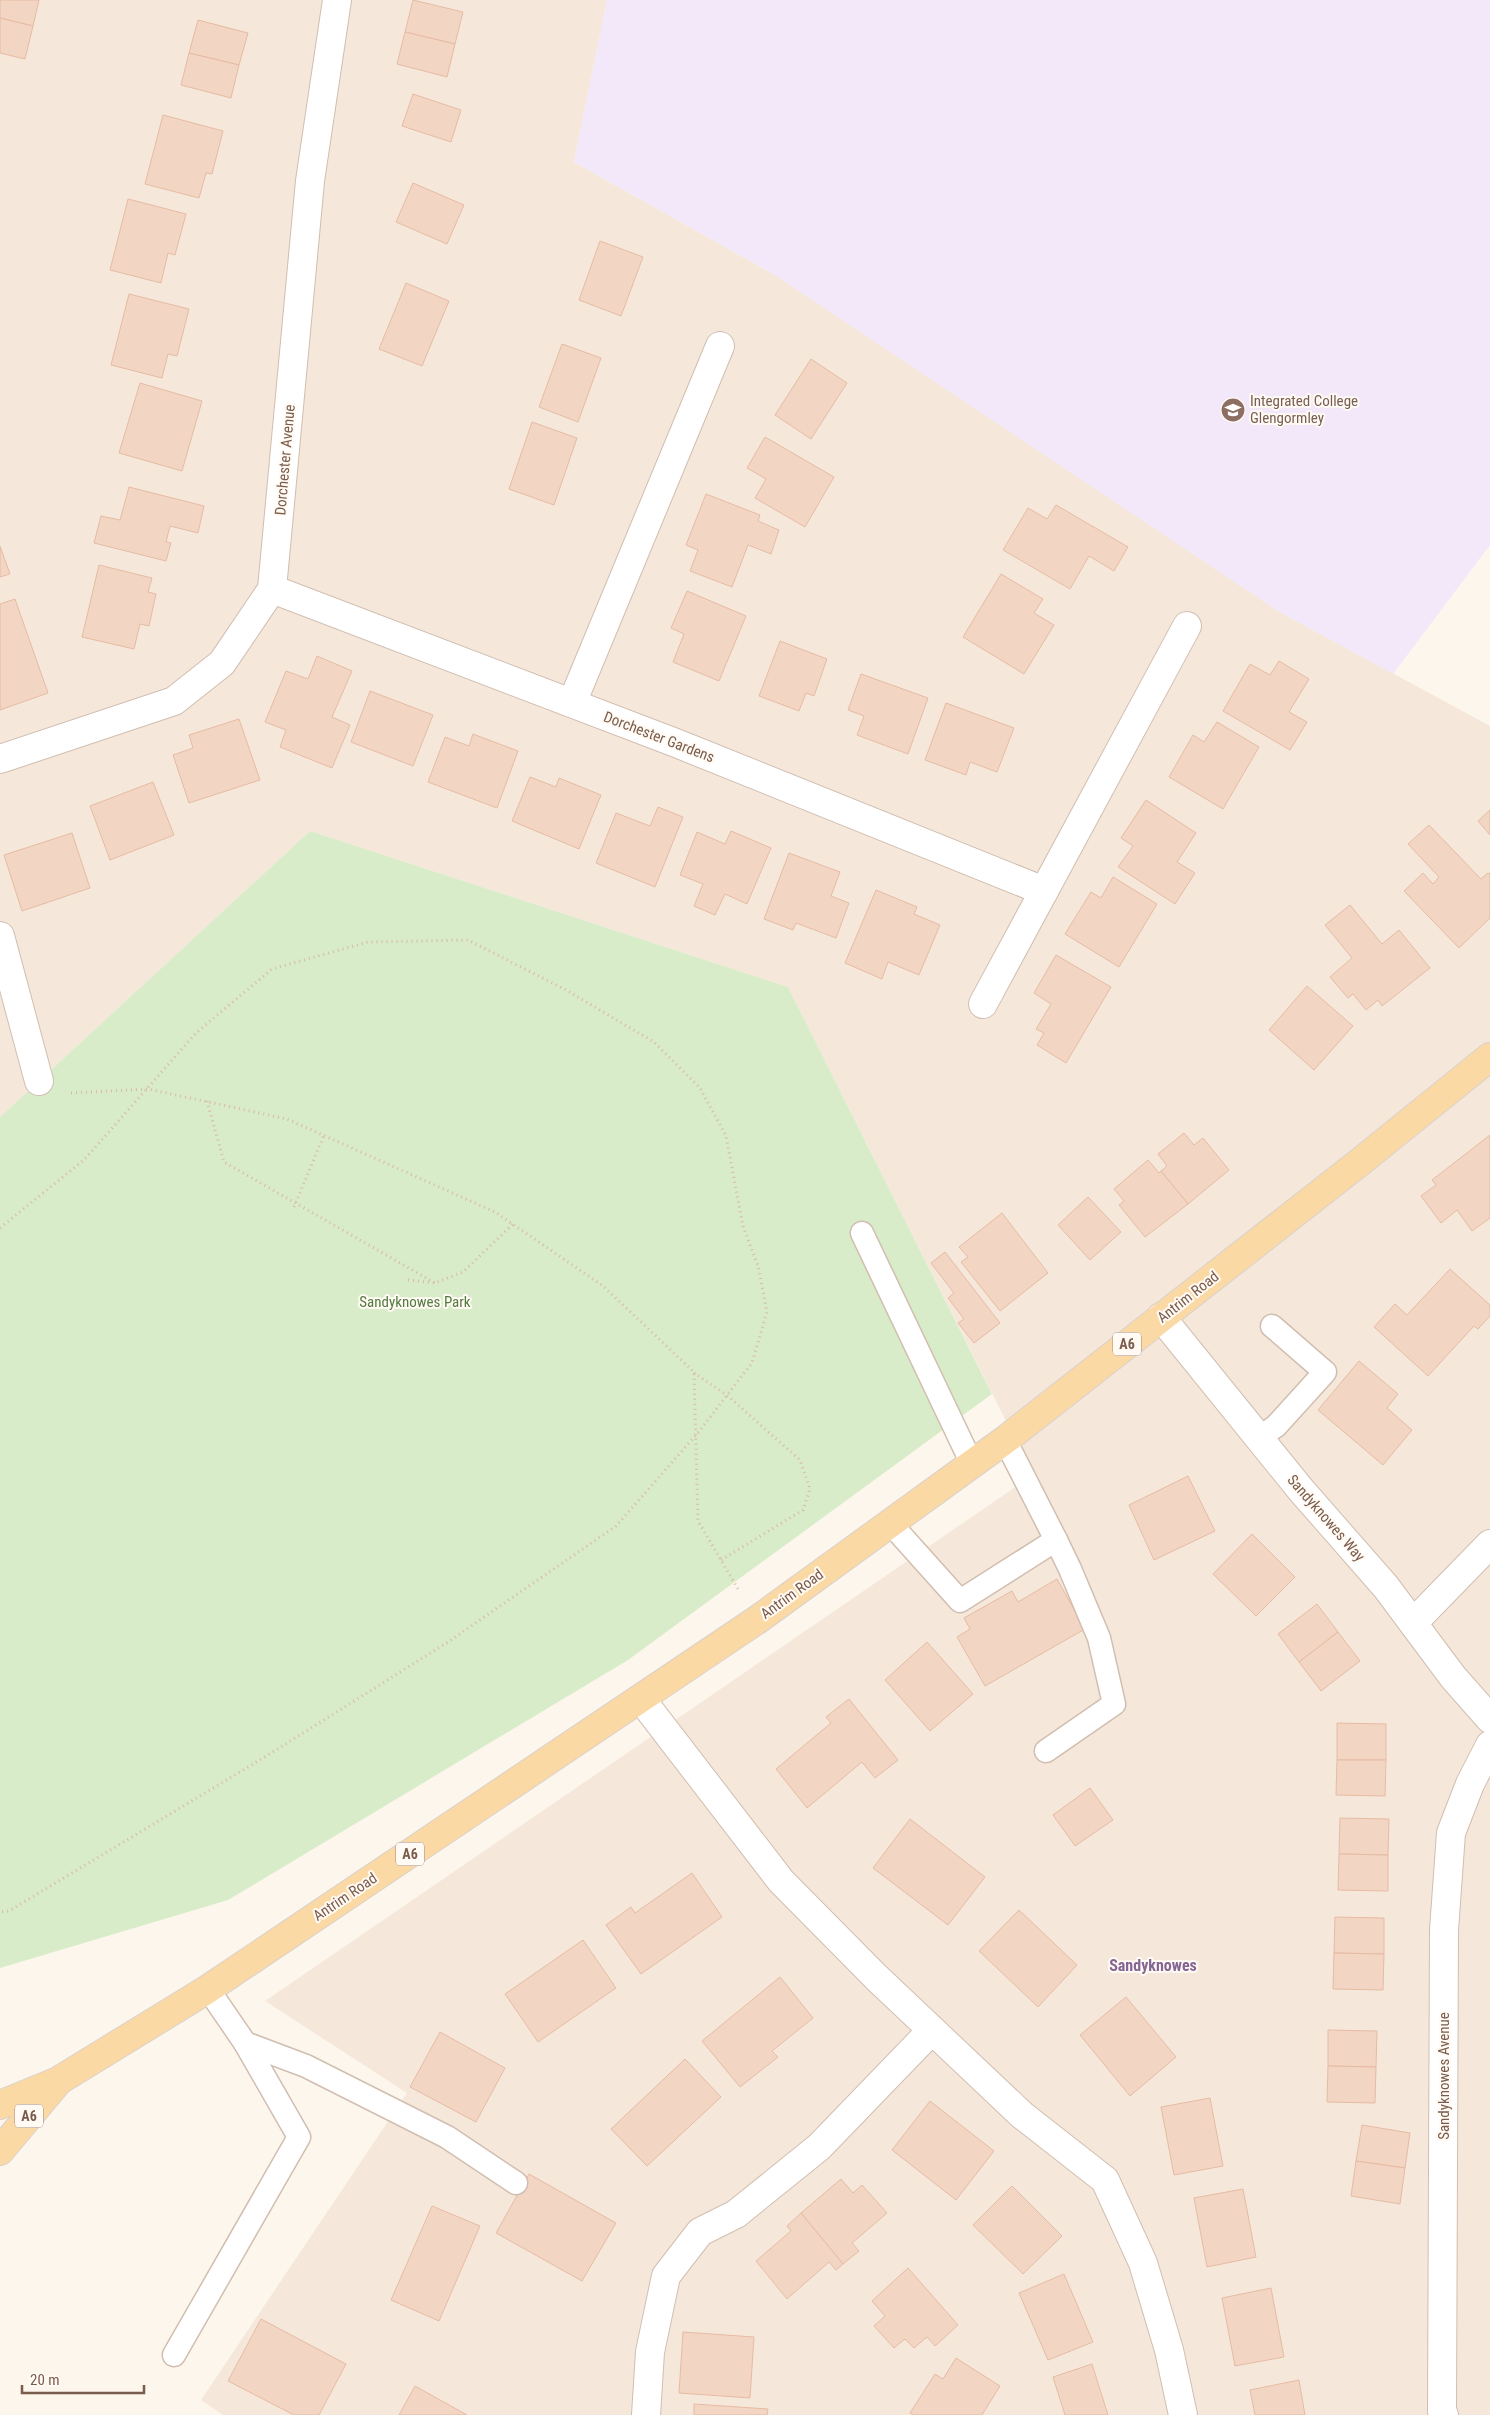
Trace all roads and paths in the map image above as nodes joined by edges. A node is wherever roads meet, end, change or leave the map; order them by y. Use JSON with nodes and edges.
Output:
{"nodes":[{"id":1,"x":337,"y":0,"type":"edge"},
{"id":2,"x":720,"y":346,"type":"dead end"},
{"id":3,"x":272,"y":589,"type":"junction"},
{"id":4,"x":1187,"y":626,"type":"dead end"},
{"id":5,"x":572,"y":703,"type":"junction"},
{"id":6,"x":0,"y":760,"type":"edge"},
{"id":7,"x":1044,"y":891,"type":"junction"},
{"id":8,"x":0,"y":936,"type":"edge"},
{"id":9,"x":7,"y":992,"type":"edge"},
{"id":10,"x":983,"y":1004,"type":"dead end"},
{"id":11,"x":1490,"y":1057,"type":"edge"},
{"id":12,"x":39,"y":1081,"type":"joint"},
{"id":13,"x":148,"y":1089,"type":"junction"},
{"id":14,"x":207,"y":1102,"type":"junction"},
{"id":15,"x":324,"y":1135,"type":"junction"},
{"id":16,"x":295,"y":1206,"type":"junction"},
{"id":17,"x":513,"y":1224,"type":"junction"},
{"id":18,"x":0,"y":1228,"type":"edge"},
{"id":19,"x":862,"y":1234,"type":"dead end"},
{"id":20,"x":408,"y":1280,"type":"dead end"},
{"id":21,"x":435,"y":1283,"type":"junction"},
{"id":22,"x":1161,"y":1317,"type":"junction"},
{"id":23,"x":1272,"y":1326,"type":"dead end"},
{"id":24,"x":694,"y":1372,"type":"junction"},
{"id":25,"x":728,"y":1396,"type":"junction"},
{"id":26,"x":697,"y":1434,"type":"junction"},
{"id":27,"x":1259,"y":1438,"type":"junction"},
{"id":28,"x":1005,"y":1440,"type":"junction"},
{"id":29,"x":972,"y":1464,"type":"junction"},
{"id":30,"x":890,"y":1523,"type":"junction"},
{"id":31,"x":1056,"y":1540,"type":"junction"},
{"id":32,"x":1490,"y":1544,"type":"edge"},
{"id":33,"x":721,"y":1560,"type":"junction"},
{"id":34,"x":757,"y":1620,"type":"junction"},
{"id":35,"x":1413,"y":1623,"type":"junction"},
{"id":36,"x":641,"y":1699,"type":"junction"},
{"id":37,"x":1490,"y":1719,"type":"edge"},
{"id":38,"x":1490,"y":1745,"type":"edge"},
{"id":39,"x":1046,"y":1751,"type":"dead end"},
{"id":40,"x":0,"y":1912,"type":"edge"},
{"id":41,"x":208,"y":1989,"type":"junction"},
{"id":42,"x":932,"y":2030,"type":"junction"},
{"id":43,"x":245,"y":2042,"type":"junction"},
{"id":44,"x":58,"y":2081,"type":"junction"},
{"id":45,"x":0,"y":2105,"type":"edge"},
{"id":46,"x":0,"y":2151,"type":"edge"},
{"id":47,"x":516,"y":2183,"type":"dead end"},
{"id":48,"x":174,"y":2355,"type":"dead end"},
{"id":49,"x":646,"y":2415,"type":"edge"},
{"id":50,"x":1183,"y":2415,"type":"edge"},
{"id":51,"x":1444,"y":2415,"type":"edge"}],
"edges":[{"from":1,"to":3,"type":"street","name":"Dorchester Avenue"},
{"from":2,"to":5,"type":"street"},
{"from":3,"to":5,"type":"street","name":"Dorchester Gardens"},
{"from":3,"to":6,"type":"street","name":"Dorchester Avenue"},
{"from":4,"to":7,"type":"street"},
{"from":5,"to":7,"type":"street","name":"Dorchester Gardens"},
{"from":7,"to":10,"type":"street"},
{"from":8,"to":9,"type":"street"},
{"from":9,"to":12,"type":"street"},
{"from":11,"to":22,"type":"main road","name":"Antrim Road","number":"A6"},
{"from":12,"to":13,"type":"path"},
{"from":13,"to":14,"type":"path"},
{"from":13,"to":18,"type":"path"},
{"from":13,"to":25,"type":"path"},
{"from":14,"to":15,"type":"path"},
{"from":14,"to":16,"type":"path"},
{"from":15,"to":16,"type":"path"},
{"from":15,"to":17,"type":"path"},
{"from":16,"to":21,"type":"path"},
{"from":17,"to":21,"type":"path"},
{"from":17,"to":24,"type":"path"},
{"from":19,"to":29,"type":"lane"},
{"from":20,"to":21,"type":"path"},
{"from":22,"to":27,"type":"street","name":"Sandyknowes Way"},
{"from":22,"to":28,"type":"main road","name":"Antrim Road","number":"A6"},
{"from":23,"to":27,"type":"lane"},
{"from":24,"to":25,"type":"path"},
{"from":24,"to":26,"type":"path"},
{"from":25,"to":26,"type":"path"},
{"from":25,"to":33,"type":"path"},
{"from":26,"to":33,"type":"path"},
{"from":26,"to":40,"type":"path"},
{"from":27,"to":35,"type":"street","name":"Sandyknowes Way"},
{"from":28,"to":29,"type":"main road","name":"Antrim Road","number":"A6"},
{"from":28,"to":31,"type":"lane"},
{"from":29,"to":30,"type":"main road","name":"Antrim Road","number":"A6"},
{"from":30,"to":31,"type":"lane"},
{"from":30,"to":34,"type":"main road","name":"Antrim Road","number":"A6"},
{"from":31,"to":39,"type":"lane"},
{"from":32,"to":35,"type":"street"},
{"from":33,"to":34,"type":"path"},
{"from":34,"to":36,"type":"main road","name":"Antrim Road","number":"A6"},
{"from":35,"to":37,"type":"street","name":"Sandyknowes Way"},
{"from":36,"to":41,"type":"main road","name":"Antrim Road","number":"A6"},
{"from":36,"to":42,"type":"street"},
{"from":38,"to":51,"type":"street","name":"Sandyknowes Avenue"},
{"from":41,"to":43,"type":"lane"},
{"from":41,"to":44,"type":"main road","name":"Antrim Road","number":"A6"},
{"from":42,"to":49,"type":"street"},
{"from":42,"to":50,"type":"street"},
{"from":43,"to":47,"type":"lane"},
{"from":43,"to":48,"type":"lane"},
{"from":44,"to":45,"type":"main road","name":"Antrim Road","number":"A6"},
{"from":44,"to":46,"type":"main road","name":"Antrim Road","number":"A6"}]}
